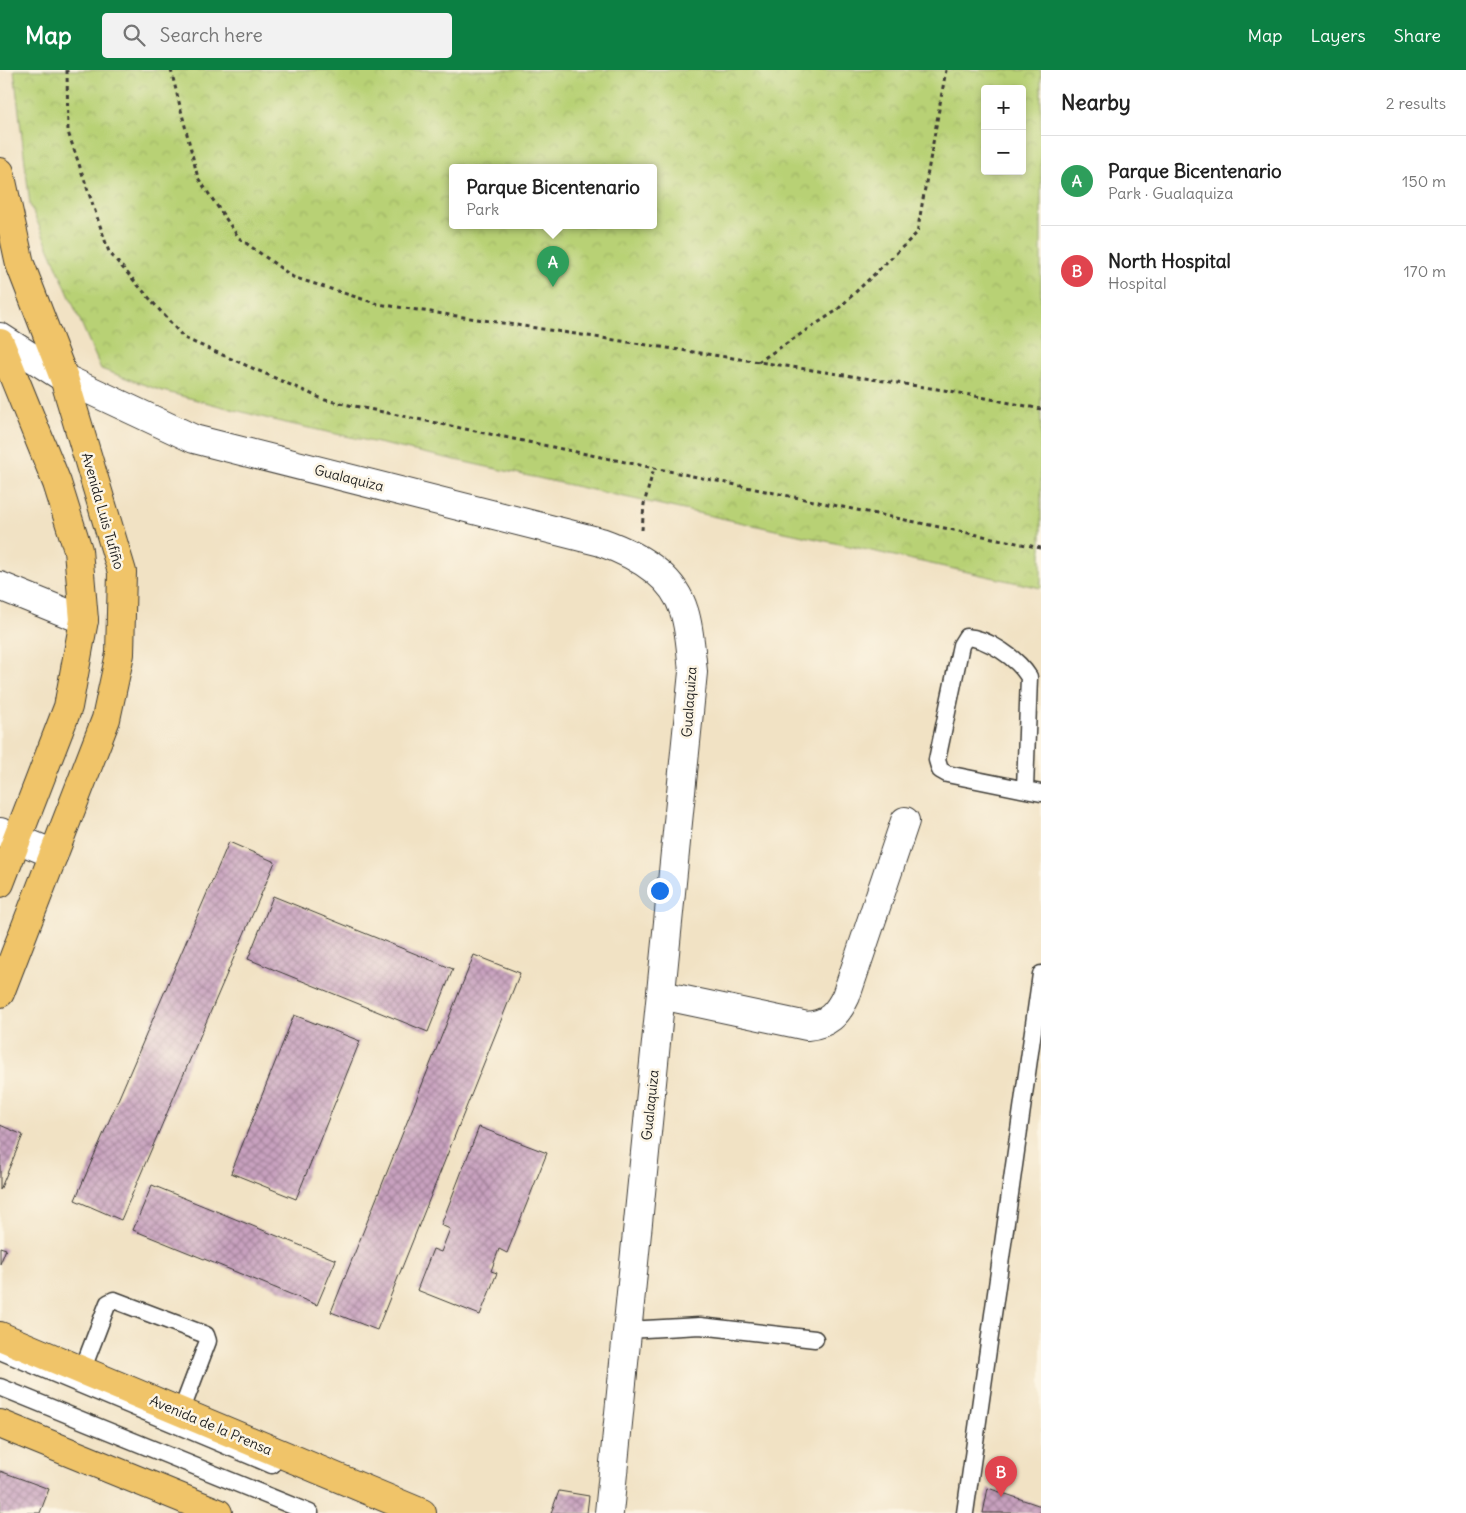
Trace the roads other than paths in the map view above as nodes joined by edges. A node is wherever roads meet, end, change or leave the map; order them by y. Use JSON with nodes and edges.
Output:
{"nodes":[{"id":1,"x":0,"y":172,"type":"edge"},
{"id":2,"x":0,"y":337,"type":"edge"},
{"id":3,"x":0,"y":343,"type":"edge"},
{"id":4,"x":64,"y":378,"type":"junction"},
{"id":5,"x":0,"y":586,"type":"edge"},
{"id":6,"x":84,"y":620,"type":"junction"},
{"id":7,"x":1033,"y":791,"type":"edge"},
{"id":8,"x":905,"y":822,"type":"dead end"},
{"id":9,"x":9,"y":836,"type":"edge"},
{"id":10,"x":54,"y":854,"type":"junction"},
{"id":11,"x":0,"y":883,"type":"edge"},
{"id":12,"x":1041,"y":974,"type":"edge"},
{"id":13,"x":0,"y":993,"type":"edge"},
{"id":14,"x":661,"y":995,"type":"junction"},
{"id":15,"x":627,"y":1330,"type":"junction"},
{"id":16,"x":0,"y":1336,"type":"edge"},
{"id":17,"x":815,"y":1340,"type":"dead end"},
{"id":18,"x":0,"y":1351,"type":"edge"},
{"id":19,"x":82,"y":1372,"type":"junction"},
{"id":20,"x":0,"y":1386,"type":"edge"},
{"id":21,"x":181,"y":1412,"type":"junction"},
{"id":22,"x":0,"y":1424,"type":"edge"},
{"id":23,"x":218,"y":1513,"type":"edge"},
{"id":24,"x":310,"y":1513,"type":"edge"},
{"id":25,"x":387,"y":1513,"type":"edge"},
{"id":26,"x":422,"y":1513,"type":"edge"},
{"id":27,"x":609,"y":1513,"type":"edge"},
{"id":28,"x":966,"y":1513,"type":"edge"}],
"edges":[{"from":1,"to":4,"type":"main road","name":"Avenida Luis Tufiño"},
{"from":2,"to":4,"type":"street","name":"Gualaquiza"},
{"from":3,"to":6,"type":"main road"},
{"from":4,"to":10,"type":"main road","name":"Avenida Luis Tufiño"},
{"from":4,"to":14,"type":"street","name":"Gualaquiza"},
{"from":5,"to":6,"type":"street"},
{"from":6,"to":9,"type":"main road"},
{"from":7,"to":7,"type":"lane"},
{"from":8,"to":14,"type":"street"},
{"from":9,"to":10,"type":"street"},
{"from":9,"to":11,"type":"main road"},
{"from":10,"to":13,"type":"main road","name":"Avenida Luis Tufiño"},
{"from":12,"to":28,"type":"lane"},
{"from":14,"to":15,"type":"street","name":"Gualaquiza"},
{"from":15,"to":17,"type":"lane"},
{"from":15,"to":27,"type":"street","name":"Gualaquiza"},
{"from":16,"to":19,"type":"main road","name":"Avenida de la Prensa"},
{"from":18,"to":25,"type":"lane"},
{"from":19,"to":21,"type":"main road","name":"Avenida de la Prensa"},
{"from":19,"to":21,"type":"lane"},
{"from":20,"to":24,"type":"lane"},
{"from":21,"to":26,"type":"main road","name":"Avenida de la Prensa"},
{"from":22,"to":23,"type":"main road"}]}
